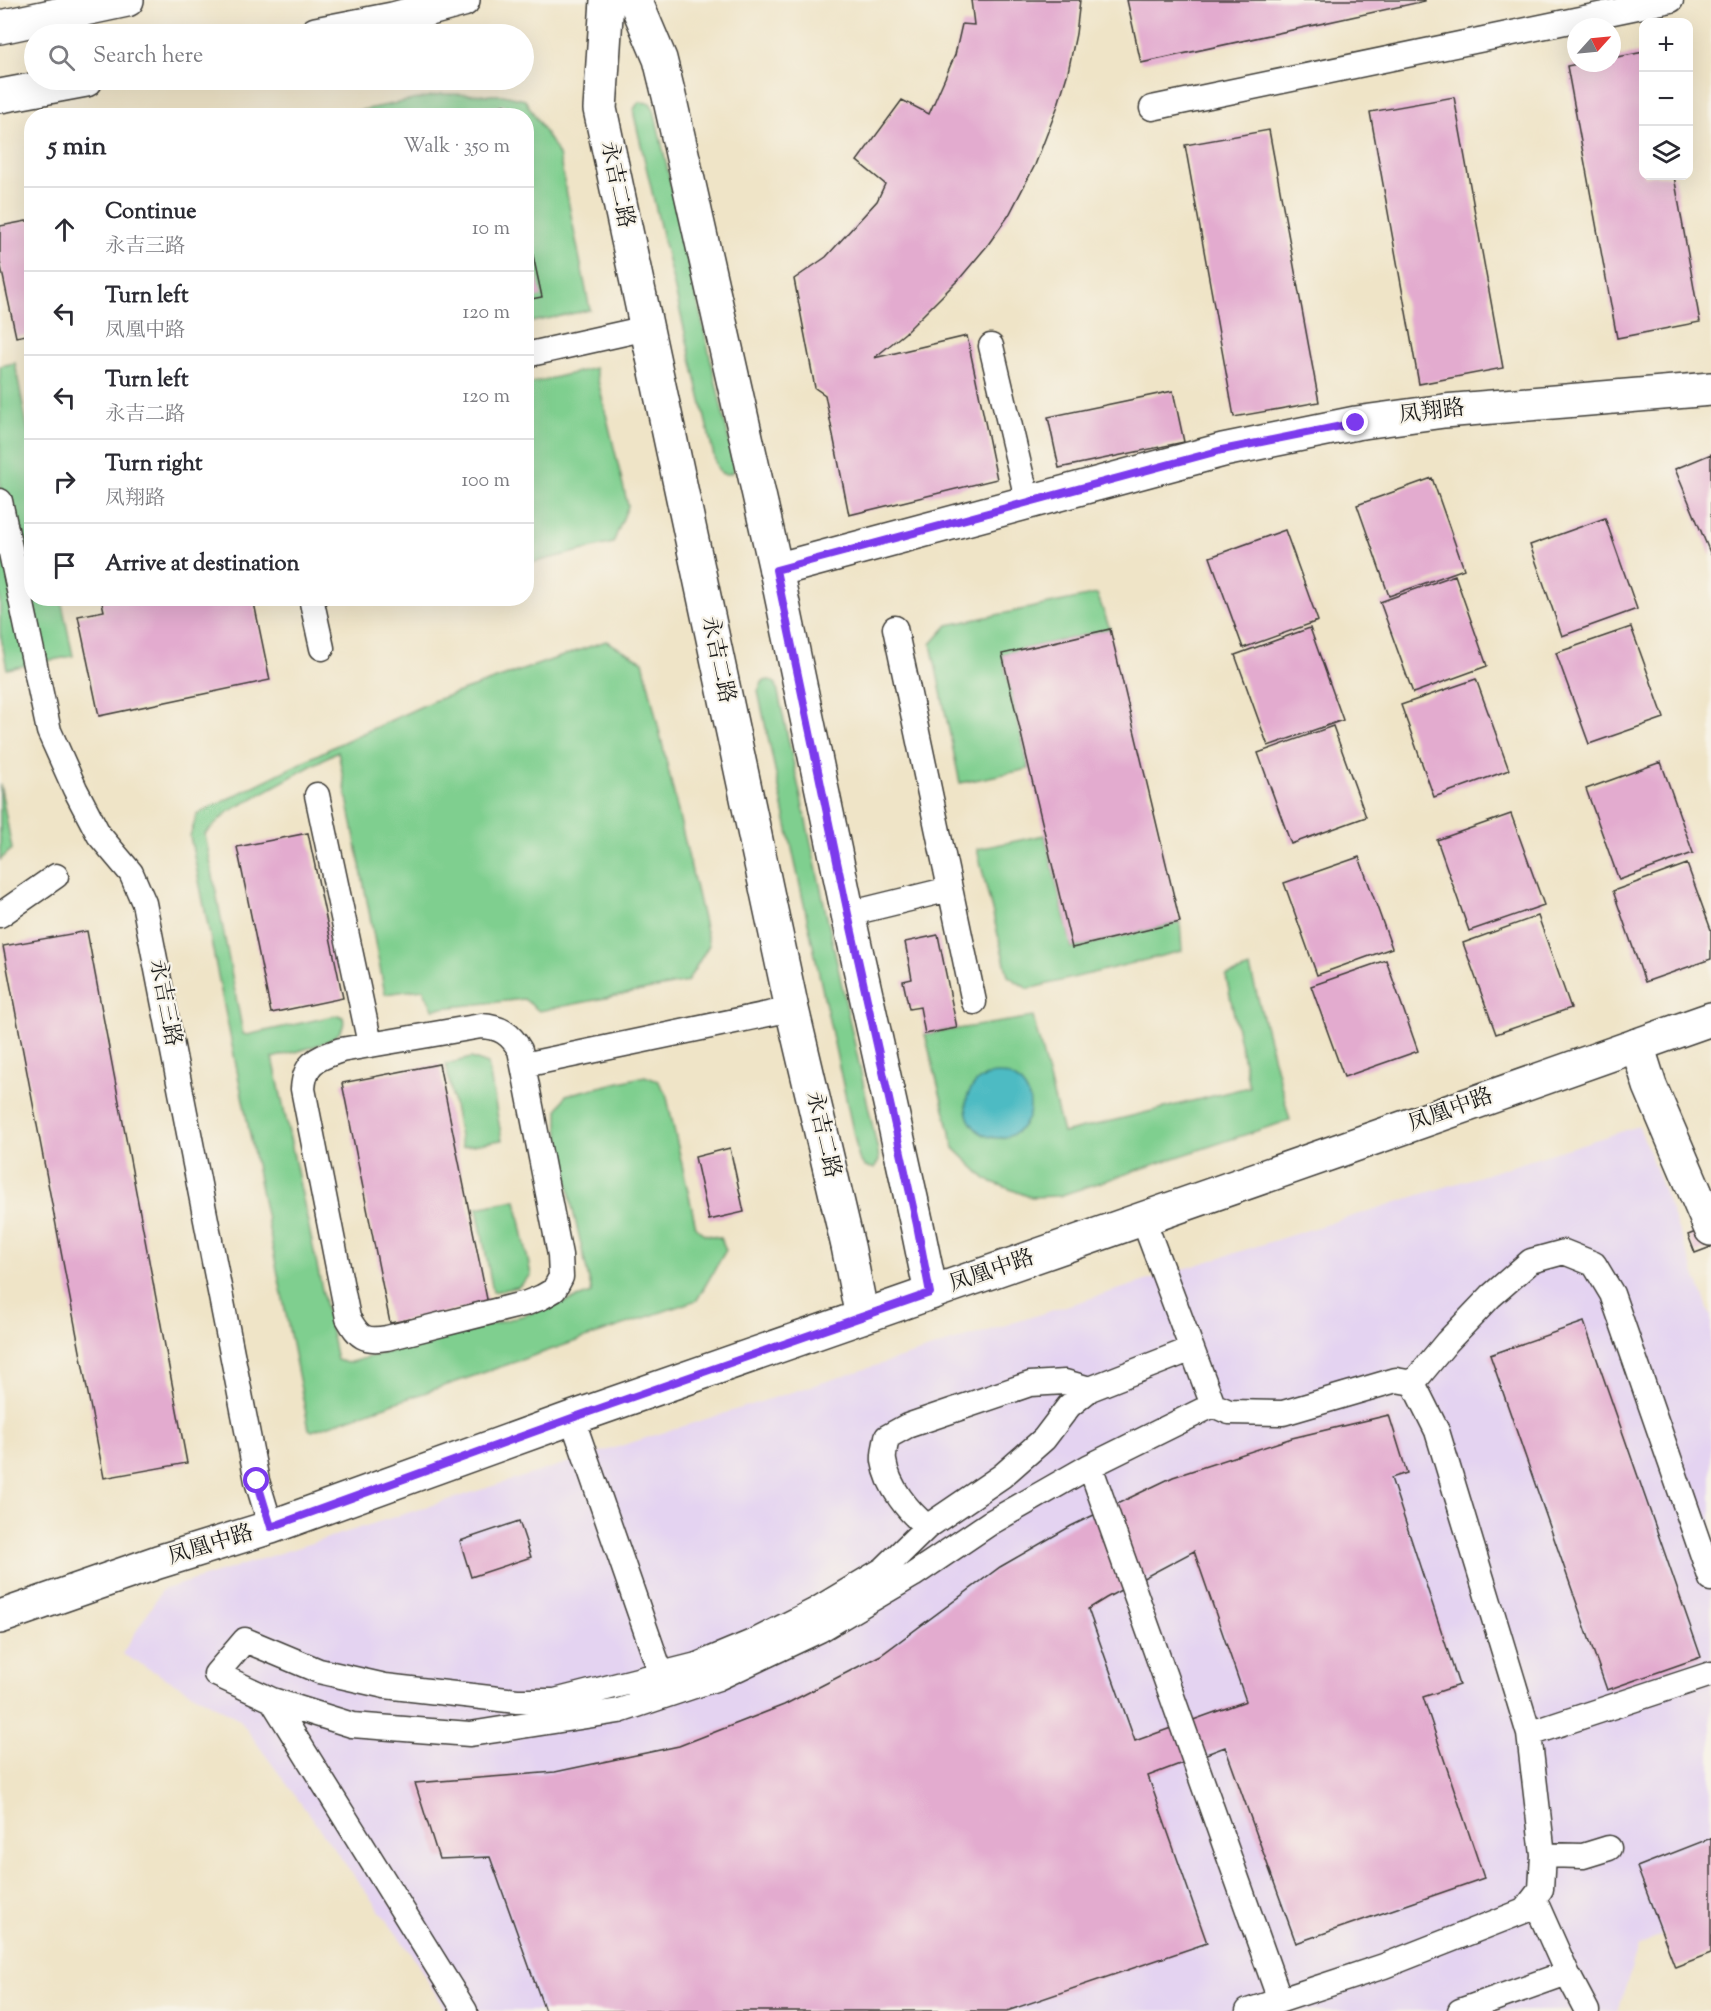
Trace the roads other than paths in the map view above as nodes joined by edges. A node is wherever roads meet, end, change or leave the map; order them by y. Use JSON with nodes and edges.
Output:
{"nodes":[{"id":1,"x":128,"y":0,"type":"edge"},
{"id":2,"x":463,"y":0,"type":"edge"},
{"id":3,"x":607,"y":0,"type":"edge"},
{"id":4,"x":635,"y":0,"type":"edge"},
{"id":5,"x":1671,"y":0,"type":"edge"},
{"id":6,"x":371,"y":24,"type":"edge"},
{"id":7,"x":0,"y":27,"type":"edge"},
{"id":8,"x":32,"y":90,"type":"edge"},
{"id":9,"x":0,"y":96,"type":"edge"},
{"id":10,"x":1152,"y":108,"type":"dead end"},
{"id":11,"x":647,"y":328,"type":"junction"},
{"id":12,"x":991,"y":346,"type":"dead end"},
{"id":13,"x":534,"y":353,"type":"edge"},
{"id":14,"x":1711,"y":389,"type":"edge"},
{"id":15,"x":0,"y":501,"type":"edge"},
{"id":16,"x":1028,"y":503,"type":"junction"},
{"id":17,"x":776,"y":570,"type":"junction"},
{"id":18,"x":313,"y":606,"type":"edge"},
{"id":19,"x":895,"y":628,"type":"dead end"},
{"id":20,"x":322,"y":648,"type":"dead end"},
{"id":21,"x":317,"y":795,"type":"dead end"},
{"id":22,"x":56,"y":876,"type":"dead end"},
{"id":23,"x":950,"y":889,"type":"junction"},
{"id":24,"x":848,"y":914,"type":"junction"},
{"id":25,"x":0,"y":915,"type":"edge"},
{"id":26,"x":974,"y":1002,"type":"dead end"},
{"id":27,"x":792,"y":1009,"type":"junction"},
{"id":28,"x":1711,"y":1018,"type":"edge"},
{"id":29,"x":370,"y":1044,"type":"junction"},
{"id":30,"x":1636,"y":1045,"type":"junction"},
{"id":31,"x":524,"y":1065,"type":"junction"},
{"id":32,"x":1143,"y":1219,"type":"junction"},
{"id":33,"x":1711,"y":1229,"type":"edge"},
{"id":34,"x":930,"y":1293,"type":"junction"},
{"id":35,"x":862,"y":1317,"type":"junction"},
{"id":36,"x":1192,"y":1349,"type":"junction"},
{"id":37,"x":1413,"y":1383,"type":"junction"},
{"id":38,"x":1089,"y":1389,"type":"junction"},
{"id":39,"x":1213,"y":1405,"type":"junction"},
{"id":40,"x":572,"y":1418,"type":"junction"},
{"id":41,"x":1090,"y":1466,"type":"junction"},
{"id":42,"x":271,"y":1527,"type":"junction"},
{"id":43,"x":927,"y":1527,"type":"junction"},
{"id":44,"x":1711,"y":1579,"type":"edge"},
{"id":45,"x":0,"y":1617,"type":"edge"},
{"id":46,"x":661,"y":1674,"type":"junction"},
{"id":47,"x":1711,"y":1674,"type":"edge"},
{"id":48,"x":272,"y":1700,"type":"junction"},
{"id":49,"x":1529,"y":1734,"type":"junction"},
{"id":50,"x":1609,"y":1848,"type":"dead end"},
{"id":51,"x":1543,"y":1855,"type":"junction"},
{"id":52,"x":1534,"y":1899,"type":"junction"},
{"id":53,"x":1567,"y":1973,"type":"junction"},
{"id":54,"x":1281,"y":2000,"type":"junction"},
{"id":55,"x":465,"y":2011,"type":"edge"},
{"id":56,"x":1248,"y":2011,"type":"edge"},
{"id":57,"x":1460,"y":2011,"type":"edge"},
{"id":58,"x":1587,"y":2011,"type":"edge"}],
"edges":[{"from":1,"to":7,"type":"street"},
{"from":2,"to":6,"type":"street"},
{"from":3,"to":11,"type":"street","name":"永吉二路"},
{"from":4,"to":17,"type":"street"},
{"from":5,"to":10,"type":"lane"},
{"from":8,"to":9,"type":"street"},
{"from":11,"to":13,"type":"lane"},
{"from":11,"to":27,"type":"street","name":"永吉二路"},
{"from":12,"to":16,"type":"lane"},
{"from":14,"to":16,"type":"street","name":"凤翔路"},
{"from":15,"to":42,"type":"lane","name":"永吉三路"},
{"from":16,"to":17,"type":"street","name":"凤翔路"},
{"from":17,"to":24,"type":"street"},
{"from":18,"to":20,"type":"lane"},
{"from":19,"to":23,"type":"lane"},
{"from":21,"to":29,"type":"lane"},
{"from":22,"to":25,"type":"lane"},
{"from":23,"to":24,"type":"lane"},
{"from":23,"to":26,"type":"lane"},
{"from":24,"to":34,"type":"street"},
{"from":27,"to":31,"type":"lane"},
{"from":27,"to":35,"type":"street","name":"永吉二路"},
{"from":28,"to":30,"type":"street","name":"凤凰中路"},
{"from":29,"to":31,"type":"lane"},
{"from":29,"to":31,"type":"lane"},
{"from":30,"to":32,"type":"street","name":"凤凰中路"},
{"from":30,"to":33,"type":"street"},
{"from":32,"to":34,"type":"street","name":"凤凰中路"},
{"from":32,"to":36,"type":"lane"},
{"from":34,"to":35,"type":"street","name":"凤凰中路"},
{"from":35,"to":40,"type":"street","name":"凤凰中路"},
{"from":36,"to":38,"type":"lane"},
{"from":36,"to":39,"type":"lane"},
{"from":37,"to":39,"type":"lane"},
{"from":37,"to":44,"type":"lane"},
{"from":37,"to":49,"type":"lane"},
{"from":38,"to":43,"type":"lane"},
{"from":38,"to":43,"type":"lane"},
{"from":39,"to":41,"type":"lane"},
{"from":40,"to":42,"type":"street","name":"凤凰中路"},
{"from":40,"to":46,"type":"lane"},
{"from":41,"to":48,"type":"lane"},
{"from":41,"to":54,"type":"lane"},
{"from":42,"to":45,"type":"street","name":"凤凰中路"},
{"from":43,"to":46,"type":"lane"},
{"from":46,"to":48,"type":"lane"},
{"from":47,"to":49,"type":"lane"},
{"from":48,"to":55,"type":"lane"},
{"from":49,"to":51,"type":"lane"},
{"from":50,"to":51,"type":"lane"},
{"from":51,"to":52,"type":"lane"},
{"from":52,"to":53,"type":"lane"},
{"from":52,"to":54,"type":"lane"},
{"from":53,"to":57,"type":"lane"},
{"from":53,"to":58,"type":"lane"},
{"from":54,"to":56,"type":"lane"}]}
